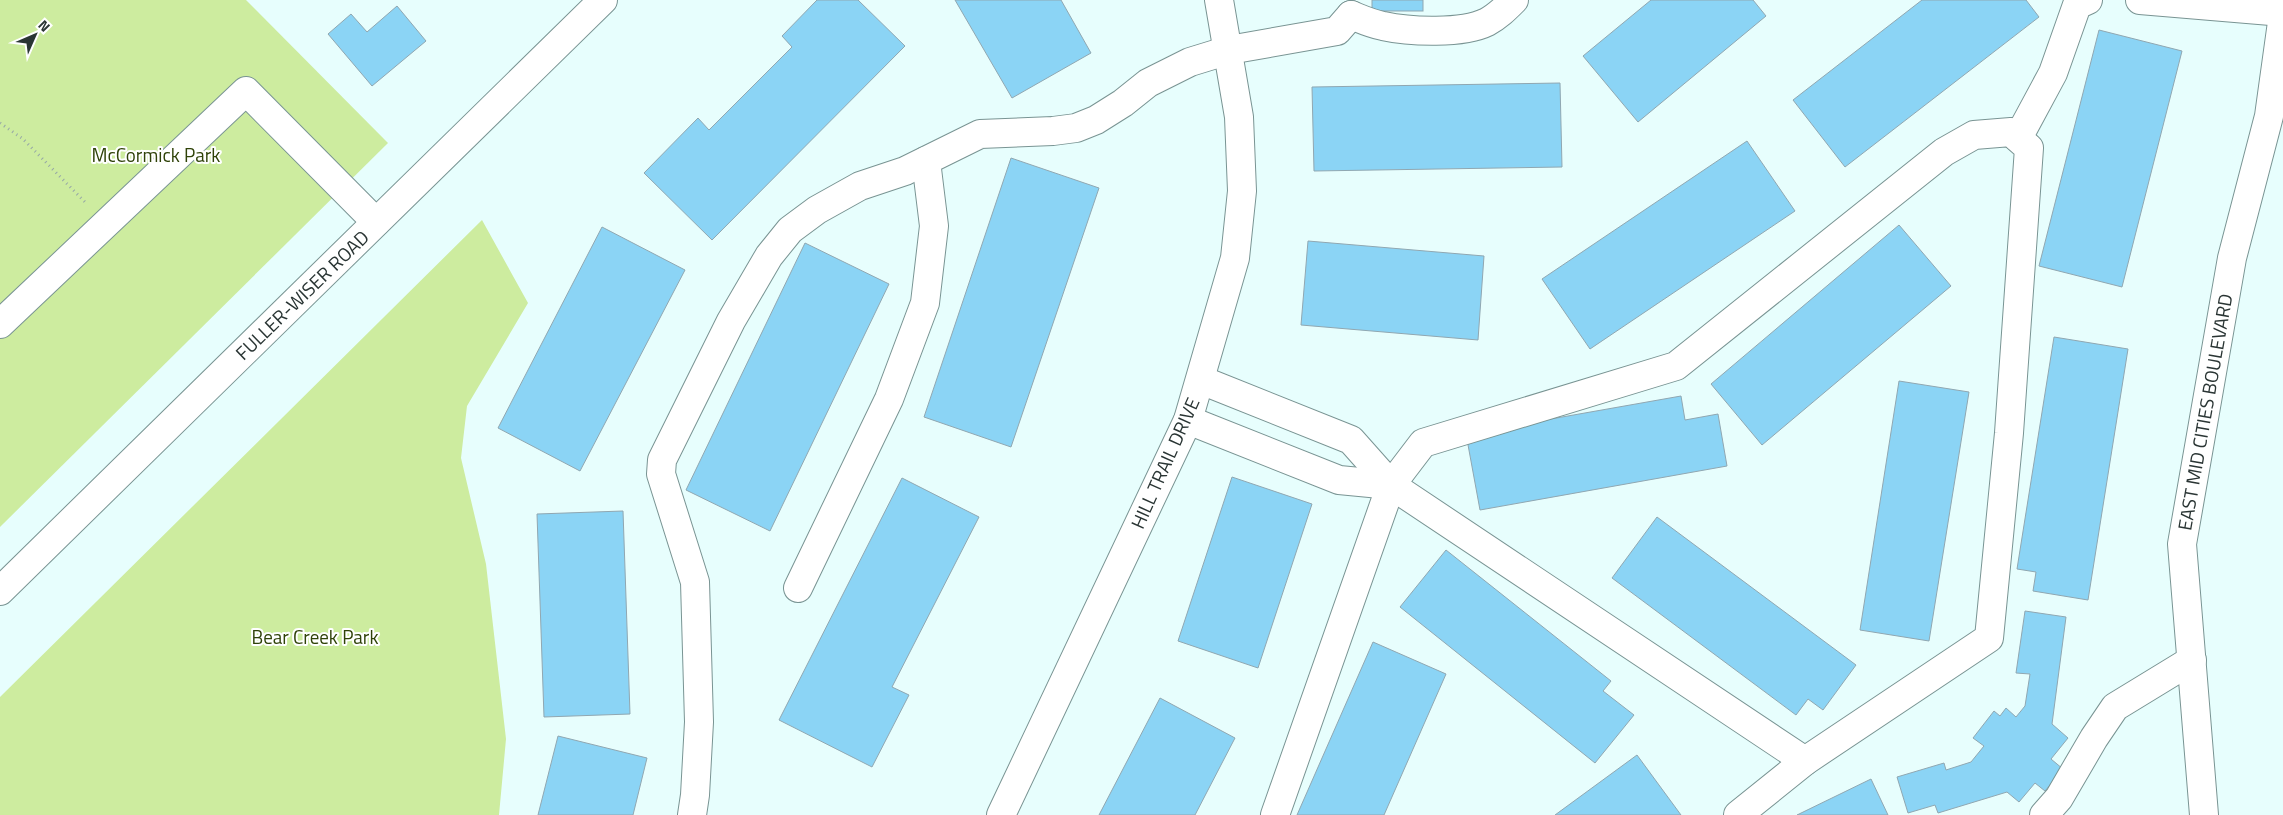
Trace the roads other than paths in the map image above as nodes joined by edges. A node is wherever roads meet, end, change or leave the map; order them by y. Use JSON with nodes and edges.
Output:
{"nodes":[{"id":1,"x":603,"y":0,"type":"edge"},
{"id":2,"x":1220,"y":0,"type":"edge"},
{"id":3,"x":1514,"y":0,"type":"edge"},
{"id":4,"x":2140,"y":0,"type":"edge"},
{"id":5,"x":2080,"y":2,"type":"edge"},
{"id":6,"x":1349,"y":7,"type":"edge"},
{"id":7,"x":2283,"y":13,"type":"edge"},
{"id":8,"x":1229,"y":50,"type":"junction"},
{"id":9,"x":2018,"y":138,"type":"junction"},
{"id":10,"x":926,"y":161,"type":"junction"},
{"id":11,"x":376,"y":222,"type":"junction"},
{"id":12,"x":0,"y":324,"type":"edge"},
{"id":13,"x":1201,"y":380,"type":"junction"},
{"id":14,"x":1188,"y":420,"type":"junction"},
{"id":15,"x":1391,"y":485,"type":"junction"},
{"id":16,"x":798,"y":588,"type":"dead end"},
{"id":17,"x":0,"y":591,"type":"edge"},
{"id":18,"x":2192,"y":660,"type":"junction"},
{"id":19,"x":1805,"y":761,"type":"junction"},
{"id":20,"x":692,"y":815,"type":"edge"},
{"id":21,"x":1001,"y":815,"type":"edge"},
{"id":22,"x":1275,"y":815,"type":"edge"},
{"id":23,"x":1738,"y":815,"type":"edge"},
{"id":24,"x":2044,"y":815,"type":"edge"},
{"id":25,"x":2204,"y":815,"type":"edge"}],
"edges":[{"from":1,"to":11,"type":"street","name":"FULLER-WISER ROAD"},
{"from":2,"to":8,"type":"street","name":"HILL TRAIL DRIVE"},
{"from":3,"to":6,"type":"street"},
{"from":4,"to":7,"type":"street"},
{"from":5,"to":9,"type":"street"},
{"from":6,"to":8,"type":"street"},
{"from":7,"to":18,"type":"street","name":"EAST MID CITIES BOULEVARD"},
{"from":8,"to":10,"type":"street"},
{"from":8,"to":13,"type":"street","name":"HILL TRAIL DRIVE"},
{"from":9,"to":15,"type":"street"},
{"from":9,"to":19,"type":"street"},
{"from":10,"to":16,"type":"street"},
{"from":10,"to":20,"type":"street"},
{"from":11,"to":12,"type":"street"},
{"from":11,"to":17,"type":"street","name":"FULLER-WISER ROAD"},
{"from":13,"to":14,"type":"street","name":"HILL TRAIL DRIVE"},
{"from":13,"to":15,"type":"street"},
{"from":14,"to":15,"type":"street"},
{"from":14,"to":21,"type":"street","name":"HILL TRAIL DRIVE"},
{"from":15,"to":19,"type":"street"},
{"from":15,"to":22,"type":"street"},
{"from":18,"to":24,"type":"street"},
{"from":18,"to":25,"type":"street","name":"EAST MID CITIES BOULEVARD"},
{"from":19,"to":23,"type":"street"}]}
